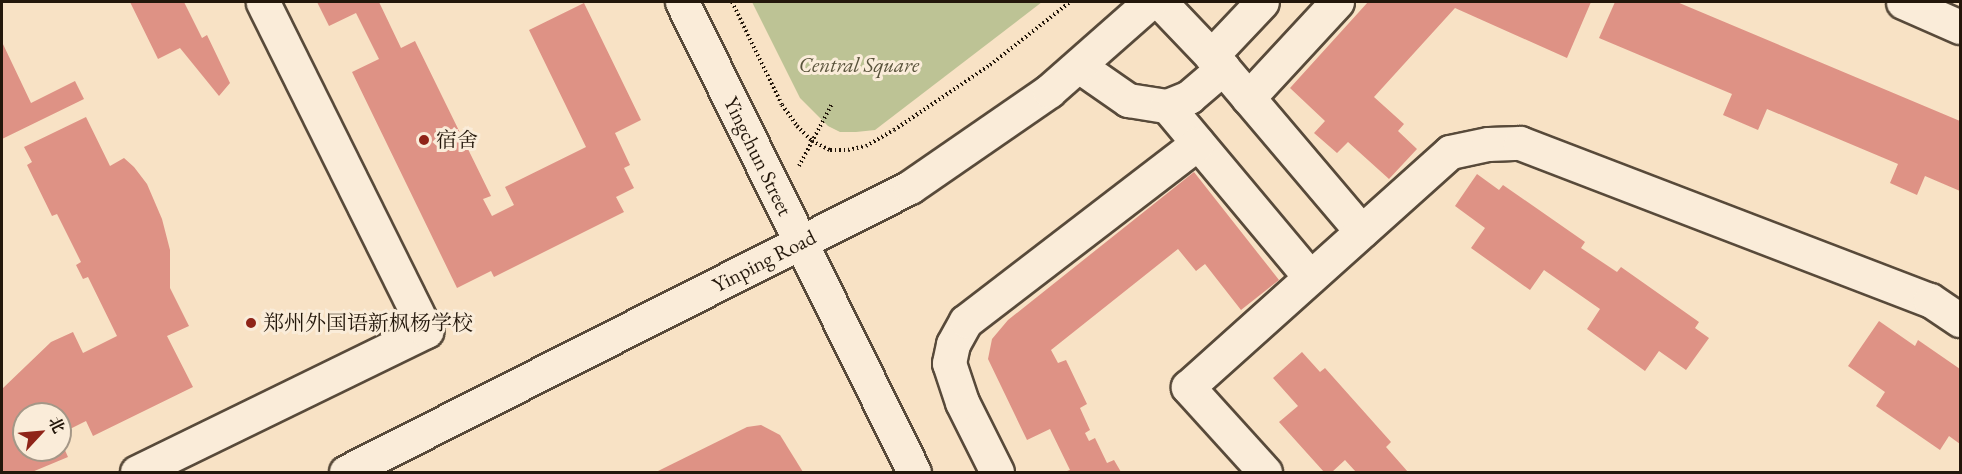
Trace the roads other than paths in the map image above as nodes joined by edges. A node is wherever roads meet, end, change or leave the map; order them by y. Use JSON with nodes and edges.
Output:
{"nodes":[{"id":1,"x":263,"y":2,"type":"edge"},
{"id":2,"x":682,"y":2,"type":"edge"},
{"id":3,"x":1150,"y":2,"type":"edge"},
{"id":4,"x":1160,"y":2,"type":"edge"},
{"id":5,"x":1262,"y":2,"type":"edge"},
{"id":6,"x":1337,"y":2,"type":"edge"},
{"id":7,"x":1903,"y":2,"type":"edge"},
{"id":8,"x":1960,"y":27,"type":"edge"},
{"id":9,"x":1217,"y":62,"type":"junction"},
{"id":10,"x":1079,"y":66,"type":"junction"},
{"id":11,"x":1248,"y":98,"type":"junction"},
{"id":12,"x":1167,"y":106,"type":"junction"},
{"id":13,"x":1198,"y":143,"type":"junction"},
{"id":14,"x":1361,"y":231,"type":"junction"},
{"id":15,"x":800,"y":242,"type":"junction"},
{"id":16,"x":1310,"y":278,"type":"junction"},
{"id":17,"x":1960,"y":320,"type":"edge"},
{"id":18,"x":137,"y":472,"type":"edge"},
{"id":19,"x":346,"y":472,"type":"edge"},
{"id":20,"x":914,"y":472,"type":"edge"},
{"id":21,"x":998,"y":472,"type":"edge"},
{"id":22,"x":1265,"y":472,"type":"edge"}],
"edges":[{"from":1,"to":18,"type":"street"},
{"from":2,"to":15,"type":"street","name":"Yingchun Street"},
{"from":3,"to":10,"type":"street","name":"Yinping Road"},
{"from":4,"to":9,"type":"street"},
{"from":5,"to":9,"type":"street"},
{"from":6,"to":11,"type":"street"},
{"from":7,"to":8,"type":"street"},
{"from":9,"to":11,"type":"street"},
{"from":9,"to":12,"type":"street"},
{"from":10,"to":12,"type":"street"},
{"from":10,"to":15,"type":"street","name":"Yinping Road"},
{"from":11,"to":14,"type":"street"},
{"from":12,"to":13,"type":"street"},
{"from":13,"to":16,"type":"street"},
{"from":13,"to":21,"type":"street"},
{"from":14,"to":16,"type":"street"},
{"from":14,"to":17,"type":"street"},
{"from":15,"to":19,"type":"street","name":"Yinping Road"},
{"from":15,"to":20,"type":"street","name":"Yingchun Street"},
{"from":16,"to":22,"type":"street"}]}
